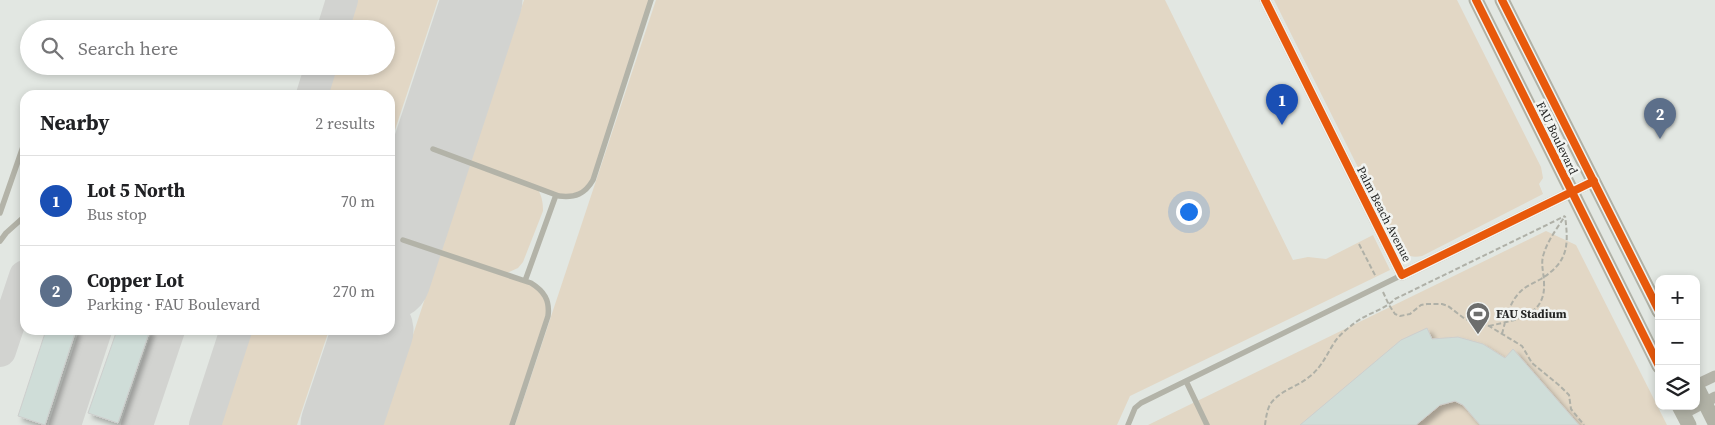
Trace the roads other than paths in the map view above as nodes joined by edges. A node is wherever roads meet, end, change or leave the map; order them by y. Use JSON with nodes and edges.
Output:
{"nodes":[{"id":1,"x":651,"y":0,"type":"edge"},
{"id":2,"x":1265,"y":0,"type":"edge"},
{"id":3,"x":1476,"y":0,"type":"edge"},
{"id":4,"x":1502,"y":0,"type":"edge"},
{"id":5,"x":433,"y":149,"type":"dead end"},
{"id":6,"x":20,"y":155,"type":"edge"},
{"id":7,"x":1594,"y":181,"type":"junction"},
{"id":8,"x":1572,"y":192,"type":"junction"},
{"id":9,"x":556,"y":195,"type":"junction"},
{"id":10,"x":0,"y":213,"type":"edge"},
{"id":11,"x":20,"y":220,"type":"edge"},
{"id":12,"x":403,"y":240,"type":"dead end"},
{"id":13,"x":0,"y":241,"type":"edge"},
{"id":14,"x":1402,"y":274,"type":"junction"},
{"id":15,"x":525,"y":281,"type":"junction"},
{"id":16,"x":1655,"y":303,"type":"edge"},
{"id":17,"x":1658,"y":365,"type":"edge"},
{"id":18,"x":1715,"y":376,"type":"edge"},
{"id":19,"x":1186,"y":381,"type":"junction"},
{"id":20,"x":1700,"y":383,"type":"edge"},
{"id":21,"x":1700,"y":389,"type":"edge"},
{"id":22,"x":1710,"y":400,"type":"edge"},
{"id":23,"x":1683,"y":415,"type":"edge"},
{"id":24,"x":1715,"y":423,"type":"edge"},
{"id":25,"x":512,"y":425,"type":"edge"},
{"id":26,"x":1128,"y":425,"type":"edge"},
{"id":27,"x":1207,"y":425,"type":"edge"}],
"edges":[{"from":1,"to":9,"type":"lane"},
{"from":2,"to":14,"type":"street","name":"Palm Beach Avenue"},
{"from":3,"to":8,"type":"street","name":"FAU Boulevard"},
{"from":4,"to":7,"type":"street","name":"FAU Boulevard"},
{"from":5,"to":9,"type":"lane"},
{"from":6,"to":10,"type":"lane"},
{"from":7,"to":8,"type":"street","name":"Palm Beach Avenue"},
{"from":7,"to":16,"type":"street","name":"FAU Boulevard"},
{"from":8,"to":14,"type":"street","name":"Palm Beach Avenue"},
{"from":8,"to":17,"type":"street","name":"FAU Boulevard"},
{"from":9,"to":15,"type":"lane"},
{"from":11,"to":13,"type":"lane"},
{"from":12,"to":15,"type":"lane"},
{"from":14,"to":19,"type":"lane","name":"Palm Beach Avenue"},
{"from":15,"to":25,"type":"lane"},
{"from":18,"to":20,"type":"street"},
{"from":19,"to":26,"type":"lane","name":"Palm Beach Avenue"},
{"from":19,"to":27,"type":"lane"},
{"from":21,"to":22,"type":"street"},
{"from":22,"to":23,"type":"street"},
{"from":22,"to":24,"type":"street"}]}
